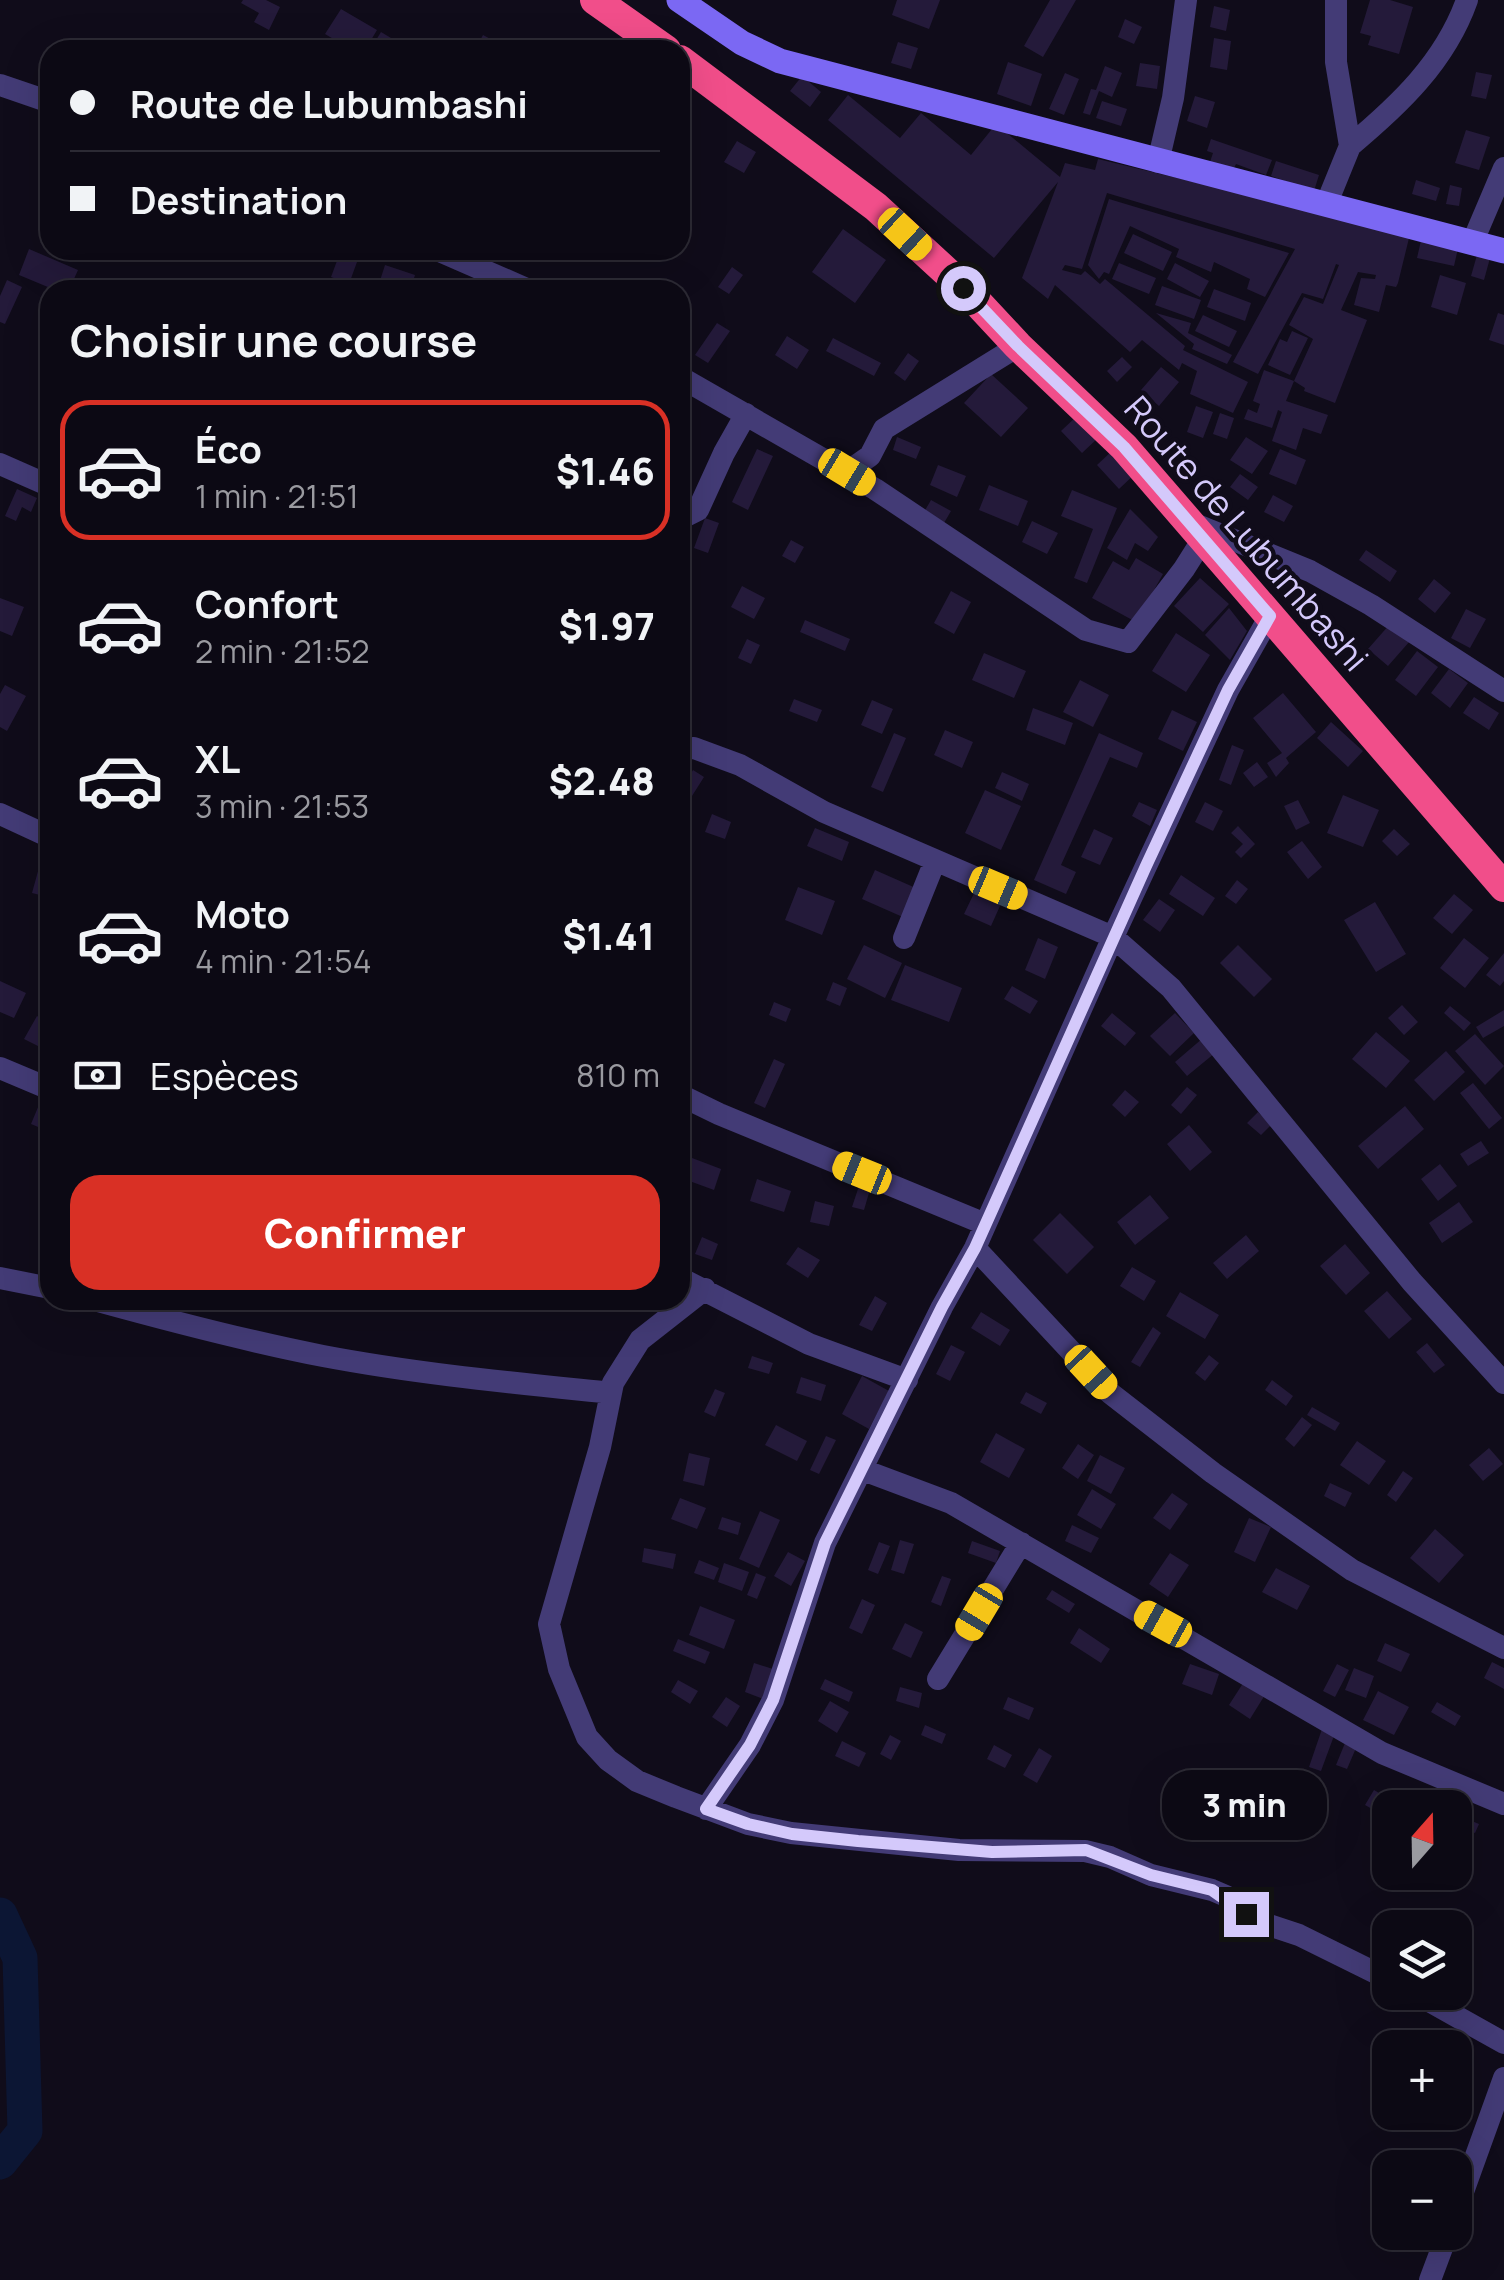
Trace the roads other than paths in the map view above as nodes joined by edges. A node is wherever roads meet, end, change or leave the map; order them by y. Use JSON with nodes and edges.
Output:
{"nodes":[{"id":1,"x":595,"y":0,"type":"edge"},
{"id":2,"x":679,"y":0,"type":"edge"},
{"id":3,"x":1186,"y":0,"type":"edge"},
{"id":4,"x":1336,"y":0,"type":"edge"},
{"id":5,"x":1466,"y":0,"type":"edge"},
{"id":6,"x":652,"y":40,"type":"edge"},
{"id":7,"x":690,"y":68,"type":"edge"},
{"id":8,"x":0,"y":86,"type":"edge"},
{"id":9,"x":40,"y":99,"type":"edge"},
{"id":10,"x":1350,"y":146,"type":"junction"},
{"id":11,"x":1158,"y":162,"type":"junction"},
{"id":12,"x":1504,"y":168,"type":"edge"},
{"id":13,"x":1326,"y":204,"type":"junction"},
{"id":14,"x":1472,"y":241,"type":"junction"},
{"id":15,"x":1504,"y":251,"type":"edge"},
{"id":16,"x":460,"y":260,"type":"edge"},
{"id":17,"x":506,"y":280,"type":"edge"},
{"id":18,"x":1018,"y":346,"type":"junction"},
{"id":19,"x":690,"y":382,"type":"edge"},
{"id":20,"x":746,"y":414,"type":"junction"},
{"id":21,"x":0,"y":464,"type":"edge"},
{"id":22,"x":847,"y":472,"type":"junction"},
{"id":23,"x":40,"y":482,"type":"edge"},
{"id":24,"x":690,"y":514,"type":"edge"},
{"id":25,"x":1196,"y":530,"type":"junction"},
{"id":26,"x":1270,"y":616,"type":"junction"},
{"id":27,"x":1504,"y":691,"type":"edge"},
{"id":28,"x":690,"y":748,"type":"edge"},
{"id":29,"x":0,"y":814,"type":"edge"},
{"id":30,"x":40,"y":833,"type":"edge"},
{"id":31,"x":935,"y":861,"type":"junction"},
{"id":32,"x":1504,"y":887,"type":"edge"},
{"id":33,"x":1112,"y":937,"type":"junction"},
{"id":34,"x":904,"y":938,"type":"dead end"},
{"id":35,"x":0,"y":1068,"type":"edge"},
{"id":36,"x":40,"y":1084,"type":"edge"},
{"id":37,"x":690,"y":1100,"type":"edge"},
{"id":38,"x":986,"y":1224,"type":"junction"},
{"id":39,"x":975,"y":1248,"type":"junction"},
{"id":40,"x":0,"y":1278,"type":"edge"},
{"id":41,"x":690,"y":1283,"type":"edge"},
{"id":42,"x":40,"y":1286,"type":"edge"},
{"id":43,"x":704,"y":1289,"type":"junction"},
{"id":44,"x":690,"y":1300,"type":"edge"},
{"id":45,"x":131,"y":1310,"type":"edge"},
{"id":46,"x":678,"y":1310,"type":"edge"},
{"id":47,"x":907,"y":1380,"type":"junction"},
{"id":48,"x":1504,"y":1383,"type":"edge"},
{"id":49,"x":611,"y":1393,"type":"junction"},
{"id":50,"x":863,"y":1470,"type":"junction"},
{"id":51,"x":1021,"y":1543,"type":"junction"},
{"id":52,"x":1504,"y":1648,"type":"edge"},
{"id":53,"x":938,"y":1679,"type":"dead end"},
{"id":54,"x":1504,"y":1804,"type":"edge"},
{"id":55,"x":706,"y":1809,"type":"junction"},
{"id":56,"x":1372,"y":1971,"type":"edge"},
{"id":57,"x":1445,"y":2010,"type":"edge"},
{"id":58,"x":1504,"y":2043,"type":"edge"},
{"id":59,"x":1504,"y":2078,"type":"edge"},
{"id":60,"x":1472,"y":2167,"type":"edge"},
{"id":61,"x":1441,"y":2250,"type":"edge"},
{"id":62,"x":1430,"y":2280,"type":"edge"}],
"edges":[{"from":1,"to":6,"type":"highway"},
{"from":2,"to":11,"type":"street"},
{"from":3,"to":11,"type":"street"},
{"from":4,"to":10,"type":"street"},
{"from":5,"to":10,"type":"street"},
{"from":7,"to":18,"type":"highway","name":"Route de Lubumbashi"},
{"from":8,"to":9,"type":"street"},
{"from":10,"to":13,"type":"street"},
{"from":11,"to":13,"type":"street"},
{"from":12,"to":14,"type":"street"},
{"from":13,"to":14,"type":"street"},
{"from":14,"to":15,"type":"street"},
{"from":16,"to":17,"type":"street"},
{"from":18,"to":22,"type":"street"},
{"from":18,"to":25,"type":"highway","name":"Route de Lubumbashi"},
{"from":19,"to":20,"type":"street"},
{"from":20,"to":22,"type":"street"},
{"from":20,"to":24,"type":"street"},
{"from":21,"to":23,"type":"street"},
{"from":22,"to":25,"type":"street"},
{"from":25,"to":26,"type":"highway","name":"Route de Lubumbashi"},
{"from":25,"to":27,"type":"street"},
{"from":26,"to":32,"type":"highway","name":"Route de Lubumbashi"},
{"from":26,"to":33,"type":"street"},
{"from":28,"to":31,"type":"street"},
{"from":29,"to":30,"type":"street"},
{"from":31,"to":33,"type":"street"},
{"from":31,"to":34,"type":"street"},
{"from":33,"to":38,"type":"street"},
{"from":33,"to":48,"type":"street"},
{"from":35,"to":36,"type":"street"},
{"from":37,"to":38,"type":"street"},
{"from":38,"to":39,"type":"street"},
{"from":39,"to":47,"type":"street"},
{"from":39,"to":52,"type":"street"},
{"from":40,"to":42,"type":"street"},
{"from":41,"to":43,"type":"street"},
{"from":43,"to":44,"type":"street"},
{"from":43,"to":47,"type":"street"},
{"from":45,"to":49,"type":"street"},
{"from":46,"to":49,"type":"street"},
{"from":47,"to":50,"type":"street"},
{"from":49,"to":55,"type":"street"},
{"from":50,"to":51,"type":"street"},
{"from":50,"to":55,"type":"street"},
{"from":51,"to":53,"type":"street"},
{"from":51,"to":54,"type":"street"},
{"from":55,"to":56,"type":"street"},
{"from":57,"to":58,"type":"street"},
{"from":59,"to":60,"type":"street"},
{"from":61,"to":62,"type":"street"}]}
